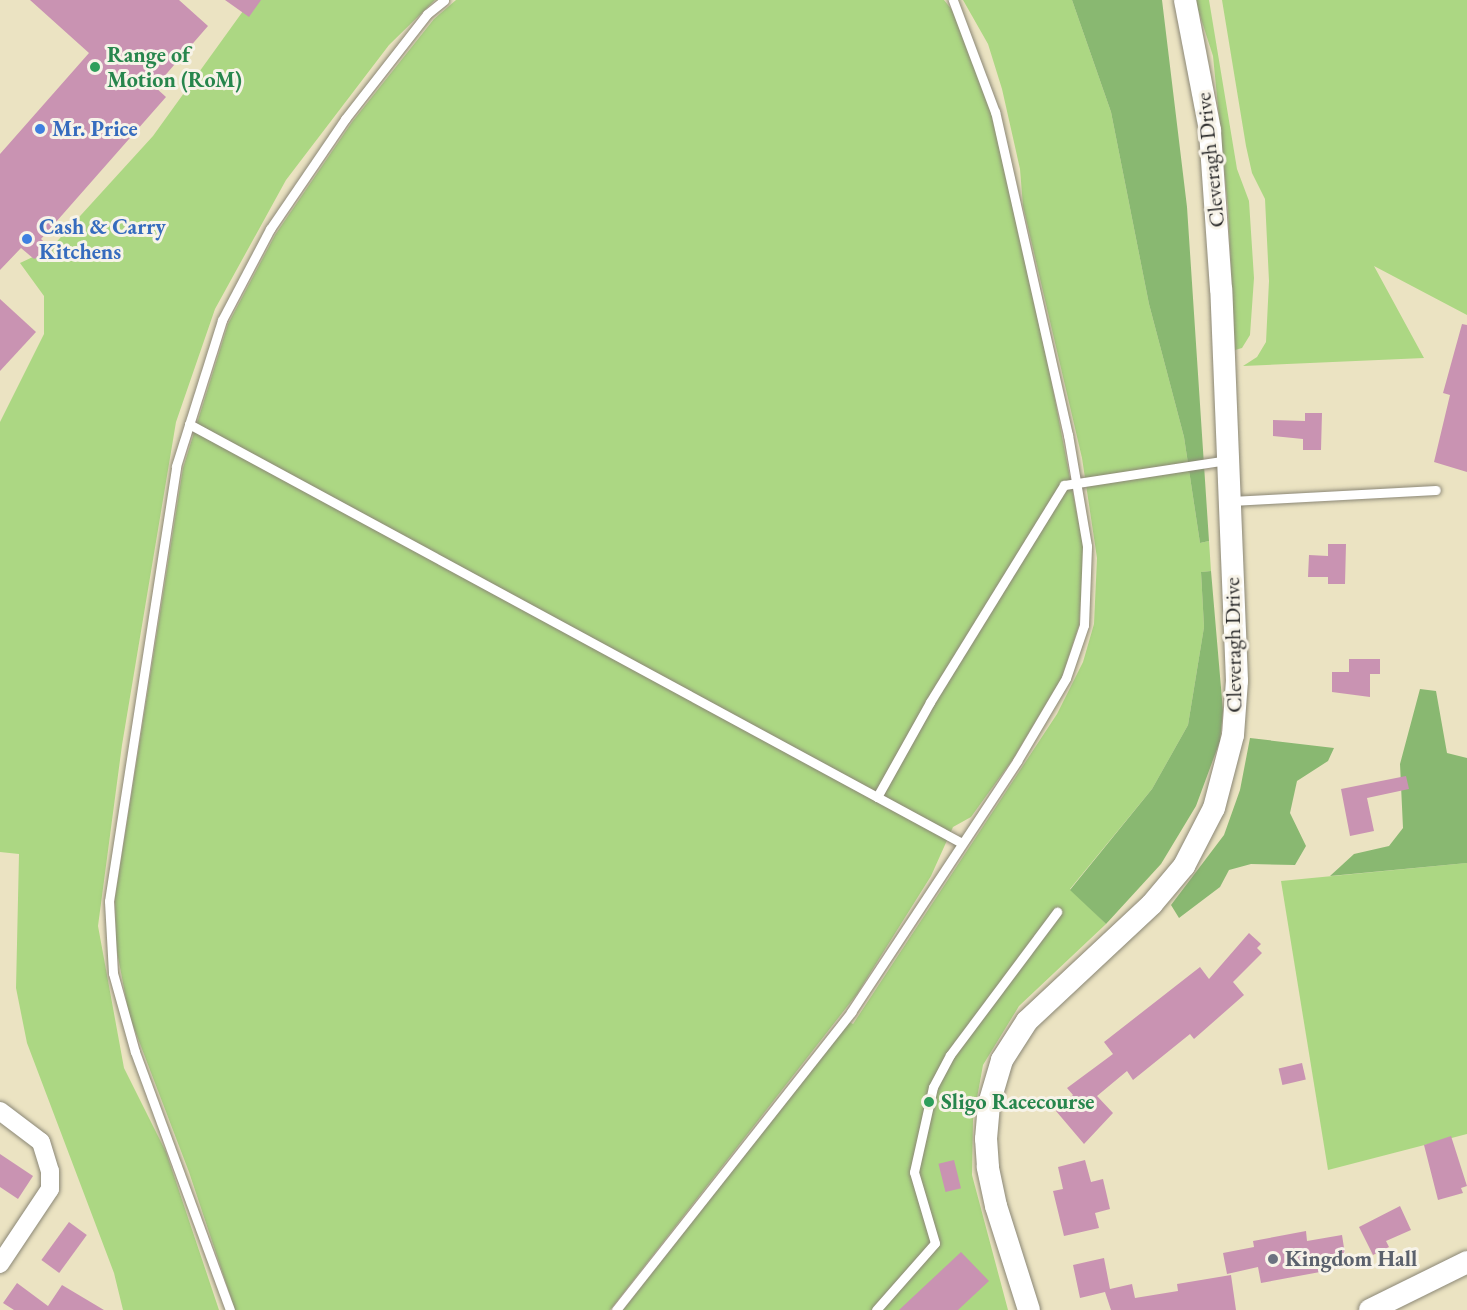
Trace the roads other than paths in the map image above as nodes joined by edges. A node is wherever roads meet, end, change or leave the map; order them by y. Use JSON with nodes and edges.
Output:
{"nodes":[{"id":1,"x":444,"y":0,"type":"edge"},
{"id":2,"x":953,"y":0,"type":"edge"},
{"id":3,"x":1185,"y":0,"type":"edge"},
{"id":4,"x":189,"y":424,"type":"junction"},
{"id":5,"x":1227,"y":460,"type":"junction"},
{"id":6,"x":1076,"y":483,"type":"junction"},
{"id":7,"x":1436,"y":490,"type":"dead end"},
{"id":8,"x":1228,"y":501,"type":"junction"},
{"id":9,"x":877,"y":797,"type":"junction"},
{"id":10,"x":960,"y":842,"type":"junction"},
{"id":11,"x":1057,"y":912,"type":"dead end"},
{"id":12,"x":0,"y":1111,"type":"edge"},
{"id":13,"x":1467,"y":1262,"type":"edge"},
{"id":14,"x":0,"y":1264,"type":"edge"},
{"id":15,"x":230,"y":1310,"type":"edge"},
{"id":16,"x":616,"y":1310,"type":"edge"},
{"id":17,"x":876,"y":1310,"type":"edge"},
{"id":18,"x":1029,"y":1310,"type":"edge"},
{"id":19,"x":1370,"y":1310,"type":"edge"}],
"edges":[{"from":1,"to":4,"type":"lane"},
{"from":2,"to":6,"type":"lane"},
{"from":3,"to":5,"type":"street","name":"Cleveragh Drive"},
{"from":4,"to":9,"type":"lane"},
{"from":4,"to":15,"type":"lane"},
{"from":5,"to":6,"type":"lane"},
{"from":5,"to":8,"type":"street","name":"Cleveragh Drive"},
{"from":6,"to":9,"type":"lane"},
{"from":6,"to":10,"type":"lane"},
{"from":7,"to":8,"type":"lane"},
{"from":8,"to":18,"type":"street","name":"Cleveragh Drive"},
{"from":9,"to":10,"type":"lane"},
{"from":10,"to":16,"type":"lane"},
{"from":11,"to":17,"type":"lane"},
{"from":12,"to":14,"type":"street"},
{"from":13,"to":19,"type":"street"}]}
